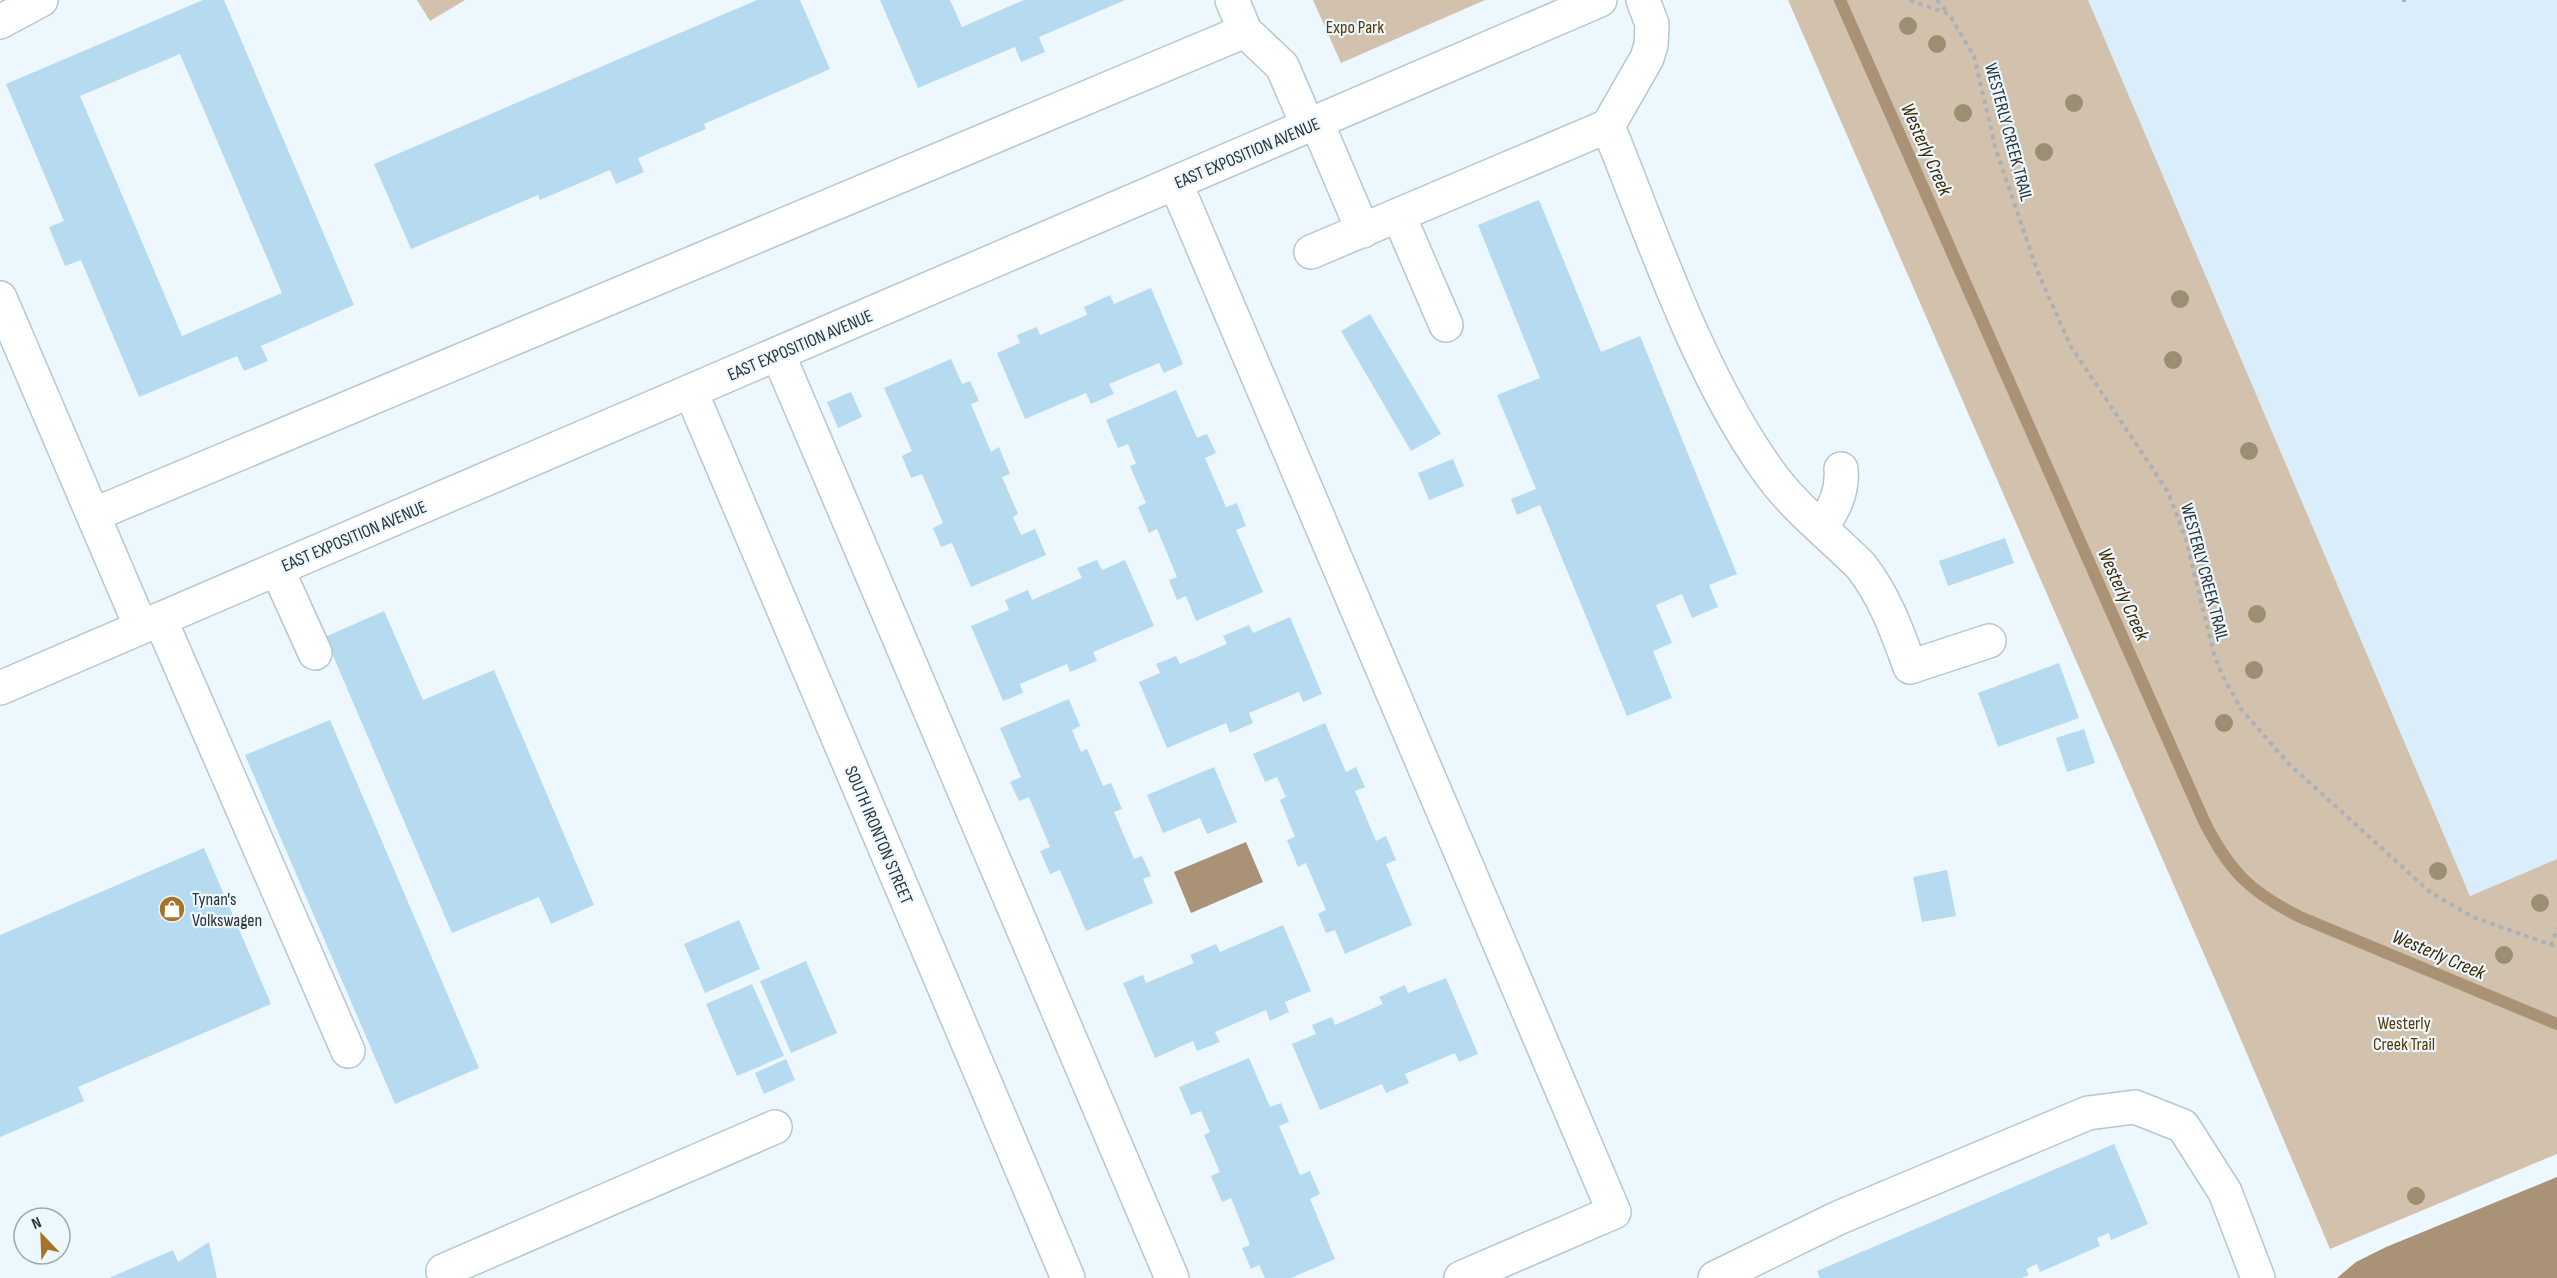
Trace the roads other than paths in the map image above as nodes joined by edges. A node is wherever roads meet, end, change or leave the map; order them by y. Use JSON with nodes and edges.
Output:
{"nodes":[{"id":1,"x":41,"y":0,"type":"edge"},
{"id":2,"x":1232,"y":0,"type":"edge"},
{"id":3,"x":1600,"y":0,"type":"edge"},
{"id":4,"x":1643,"y":0,"type":"edge"},
{"id":5,"x":0,"y":22,"type":"edge"},
{"id":6,"x":1245,"y":31,"type":"junction"},
{"id":7,"x":1312,"y":124,"type":"junction"},
{"id":8,"x":1608,"y":126,"type":"junction"},
{"id":9,"x":1176,"y":184,"type":"junction"},
{"id":10,"x":1399,"y":216,"type":"junction"},
{"id":11,"x":1363,"y":231,"type":"junction"},
{"id":12,"x":1311,"y":252,"type":"dead end"},
{"id":13,"x":0,"y":298,"type":"edge"},
{"id":14,"x":1446,"y":325,"type":"dead end"},
{"id":15,"x":778,"y":354,"type":"junction"},
{"id":16,"x":691,"y":392,"type":"junction"},
{"id":17,"x":1841,"y":469,"type":"dead end"},
{"id":18,"x":93,"y":515,"type":"junction"},
{"id":19,"x":1821,"y":528,"type":"junction"},
{"id":20,"x":277,"y":569,"type":"junction"},
{"id":21,"x":150,"y":623,"type":"junction"},
{"id":22,"x":1989,"y":641,"type":"dead end"},
{"id":23,"x":315,"y":653,"type":"dead end"},
{"id":24,"x":0,"y":688,"type":"edge"},
{"id":25,"x":348,"y":1051,"type":"dead end"},
{"id":26,"x":775,"y":1127,"type":"dead end"},
{"id":27,"x":443,"y":1271,"type":"dead end"},
{"id":28,"x":1068,"y":1278,"type":"edge"},
{"id":29,"x":1172,"y":1278,"type":"edge"},
{"id":30,"x":1461,"y":1278,"type":"edge"},
{"id":31,"x":1715,"y":1278,"type":"edge"},
{"id":32,"x":2258,"y":1278,"type":"edge"}],
"edges":[{"from":1,"to":5,"type":"street"},
{"from":2,"to":6,"type":"street"},
{"from":3,"to":7,"type":"street","name":"EAST EXPOSITION AVENUE"},
{"from":4,"to":8,"type":"street"},
{"from":6,"to":7,"type":"street"},
{"from":6,"to":18,"type":"street"},
{"from":7,"to":9,"type":"street","name":"EAST EXPOSITION AVENUE"},
{"from":7,"to":11,"type":"street"},
{"from":8,"to":10,"type":"street"},
{"from":8,"to":19,"type":"street"},
{"from":9,"to":15,"type":"street","name":"EAST EXPOSITION AVENUE"},
{"from":9,"to":30,"type":"street"},
{"from":10,"to":11,"type":"street"},
{"from":10,"to":14,"type":"street"},
{"from":11,"to":12,"type":"street"},
{"from":13,"to":18,"type":"street"},
{"from":15,"to":16,"type":"street","name":"EAST EXPOSITION AVENUE"},
{"from":15,"to":29,"type":"street"},
{"from":16,"to":20,"type":"street","name":"EAST EXPOSITION AVENUE"},
{"from":16,"to":28,"type":"street","name":"SOUTH IRONTON STREET"},
{"from":17,"to":19,"type":"street"},
{"from":18,"to":21,"type":"street"},
{"from":19,"to":22,"type":"street"},
{"from":20,"to":21,"type":"street","name":"EAST EXPOSITION AVENUE"},
{"from":20,"to":23,"type":"street"},
{"from":21,"to":24,"type":"street","name":"EAST EXPOSITION AVENUE"},
{"from":21,"to":25,"type":"street"},
{"from":26,"to":27,"type":"street"},
{"from":31,"to":32,"type":"street"}]}
